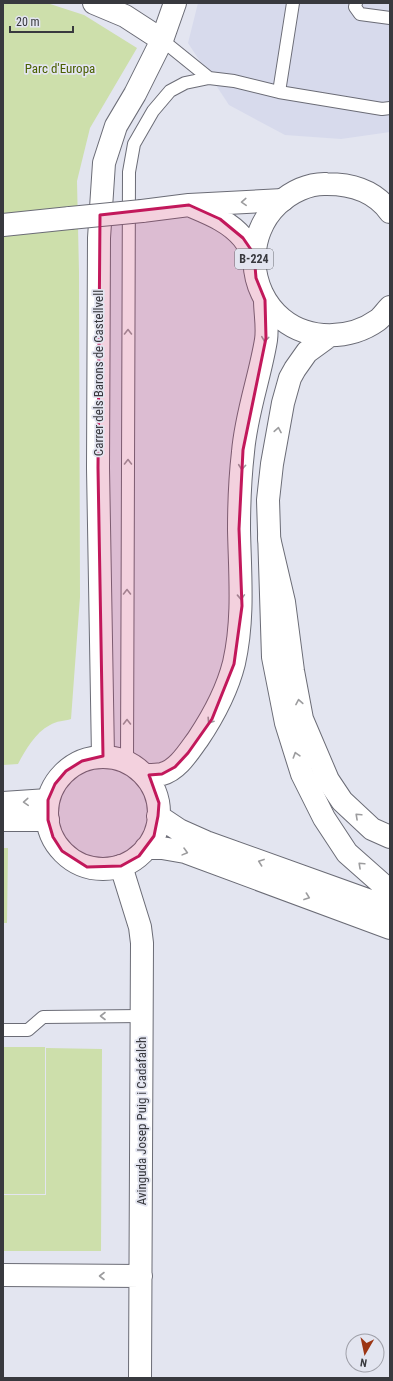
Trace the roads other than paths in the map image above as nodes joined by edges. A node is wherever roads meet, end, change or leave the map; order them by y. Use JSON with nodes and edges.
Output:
{"nodes":[{"id":1,"x":94,"y":3,"type":"edge"},
{"id":2,"x":293,"y":3,"type":"edge"},
{"id":3,"x":356,"y":3,"type":"edge"},
{"id":4,"x":174,"y":4,"type":"edge"},
{"id":5,"x":390,"y":18,"type":"edge"},
{"id":6,"x":162,"y":40,"type":"junction"},
{"id":7,"x":209,"y":78,"type":"junction"},
{"id":8,"x":280,"y":92,"type":"junction"},
{"id":9,"x":390,"y":108,"type":"edge"},
{"id":10,"x":366,"y":191,"type":"junction"},
{"id":11,"x":390,"y":193,"type":"edge"},
{"id":12,"x":283,"y":200,"type":"junction"},
{"id":13,"x":189,"y":205,"type":"junction"},
{"id":14,"x":390,"y":212,"type":"edge"},
{"id":15,"x":3,"y":224,"type":"edge"},
{"id":16,"x":254,"y":254,"type":"junction"},
{"id":17,"x":265,"y":300,"type":"junction"},
{"id":18,"x":390,"y":307,"type":"edge"},
{"id":19,"x":329,"y":336,"type":"junction"},
{"id":20,"x":269,"y":538,"type":"junction"},
{"id":21,"x":103,"y":756,"type":"junction"},
{"id":22,"x":126,"y":761,"type":"junction"},
{"id":23,"x":147,"y":775,"type":"junction"},
{"id":24,"x":3,"y":803,"type":"edge"},
{"id":25,"x":48,"y":810,"type":"junction"},
{"id":26,"x":158,"y":816,"type":"junction"},
{"id":27,"x":3,"y":820,"type":"edge"},
{"id":28,"x":390,"y":837,"type":"edge"},
{"id":29,"x":146,"y":848,"type":"junction"},
{"id":30,"x":121,"y":866,"type":"junction"},
{"id":31,"x":390,"y":891,"type":"edge"},
{"id":32,"x":390,"y":908,"type":"edge"},
{"id":33,"x":390,"y":928,"type":"edge"},
{"id":34,"x":142,"y":1016,"type":"junction"},
{"id":35,"x":3,"y":1030,"type":"edge"},
{"id":36,"x":3,"y":1275,"type":"edge"},
{"id":37,"x":140,"y":1276,"type":"junction"},
{"id":38,"x":140,"y":1378,"type":"edge"}],
"edges":[{"from":1,"to":6,"type":"main road"},
{"from":2,"to":8,"type":"lane"},
{"from":3,"to":5,"type":"lane"},
{"from":4,"to":6,"type":"main road","name":"Carrer dels Barons de Castellvell"},
{"from":6,"to":7,"type":"lane"},
{"from":6,"to":21,"type":"main road","name":"Carrer dels Barons de Castellvell"},
{"from":7,"to":8,"type":"lane"},
{"from":22,"to":7,"type":"lane","one_way":true},
{"from":8,"to":9,"type":"lane"},
{"from":10,"to":11,"type":"main road","number":"B-224"},
{"from":10,"to":12,"type":"main road","number":"B-224"},
{"from":10,"to":14,"type":"main road","number":"B-224"},
{"from":12,"to":13,"type":"main road","number":"B-224","one_way":true},
{"from":12,"to":16,"type":"main road","number":"B-224"},
{"from":13,"to":15,"type":"main road","number":"B-224","bridge":true},
{"from":13,"to":16,"type":"main road","number":"B-224"},
{"from":16,"to":17,"type":"main road","number":"B-224"},
{"from":17,"to":19,"type":"main road","number":"B-224"},
{"from":17,"to":23,"type":"main road","one_way":true},
{"from":18,"to":19,"type":"main road","number":"B-224"},
{"from":20,"to":19,"type":"main road","number":"B-224","one_way":true},
{"from":28,"to":20,"type":"main road","one_way":true},
{"from":31,"to":20,"type":"main road","one_way":true},
{"from":21,"to":22,"type":"main road"},
{"from":21,"to":25,"type":"main road"},
{"from":22,"to":23,"type":"main road"},
{"from":23,"to":26,"type":"main road"},
{"from":25,"to":24,"type":"main road","one_way":true},
{"from":25,"to":27,"type":"main road"},
{"from":25,"to":30,"type":"main road"},
{"from":26,"to":29,"type":"main road"},
{"from":32,"to":26,"type":"main road","one_way":true},
{"from":29,"to":30,"type":"main road"},
{"from":29,"to":33,"type":"main road","one_way":true},
{"from":30,"to":34,"type":"main road","name":"Avinguda Josep Puig i Cadafalch"},
{"from":34,"to":35,"type":"lane","one_way":true},
{"from":34,"to":37,"type":"main road","name":"Avinguda Josep Puig i Cadafalch"},
{"from":37,"to":36,"type":"main road","one_way":true},
{"from":37,"to":38,"type":"main road","name":"Avinguda Josep Puig i Cadafalch"}]}
